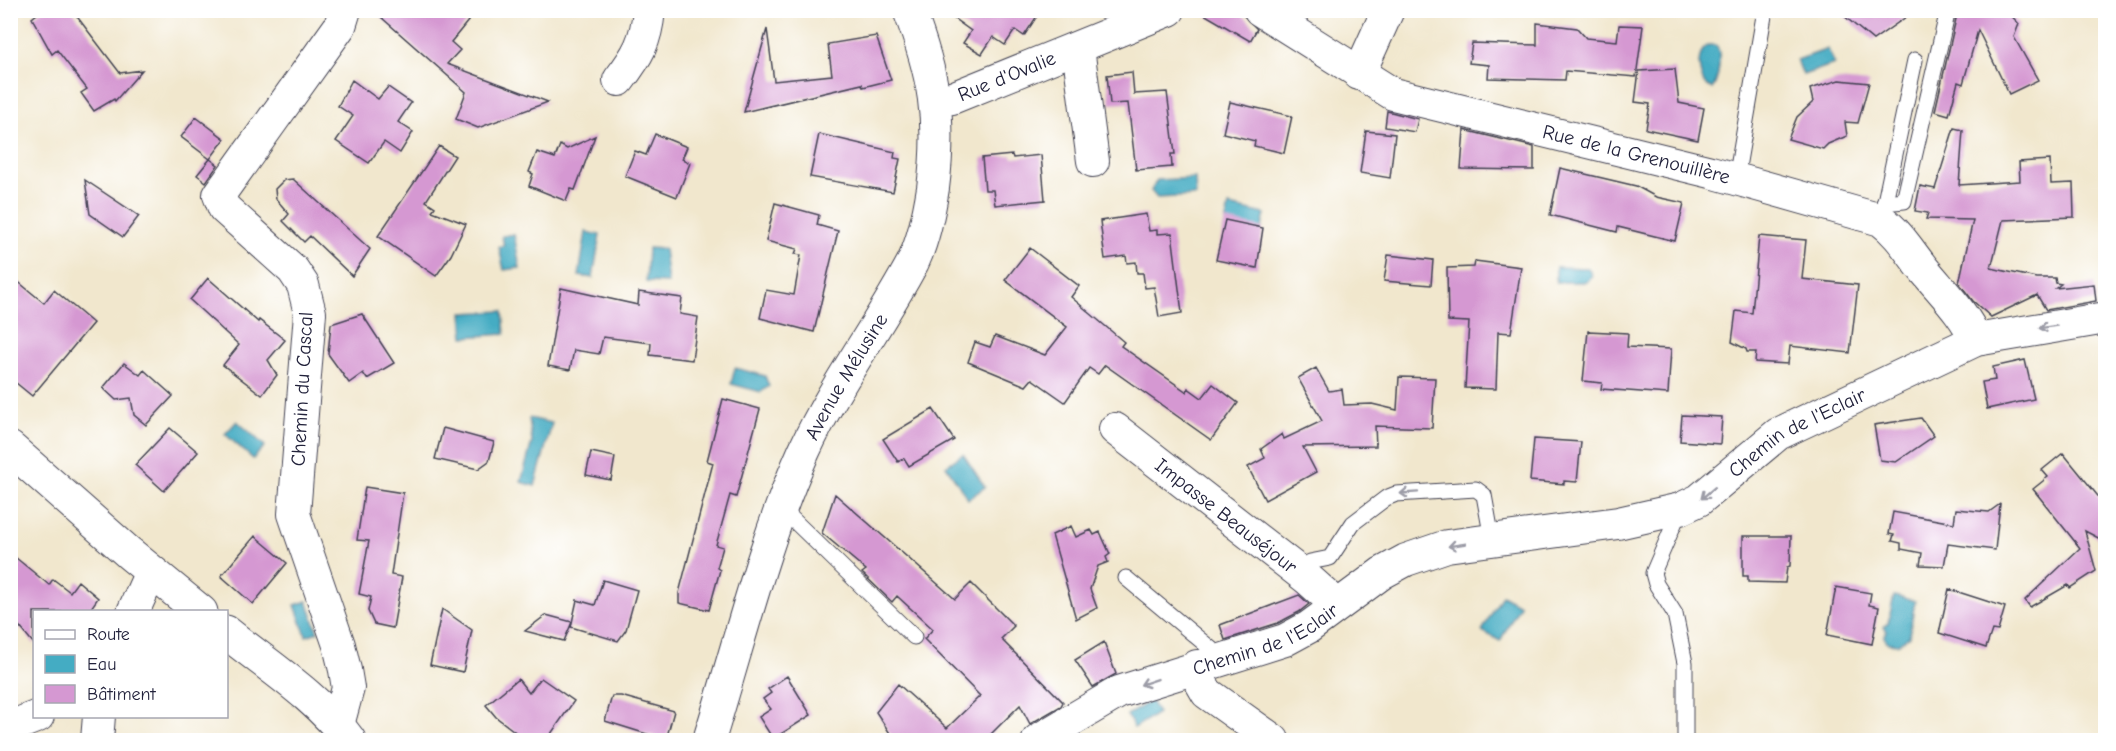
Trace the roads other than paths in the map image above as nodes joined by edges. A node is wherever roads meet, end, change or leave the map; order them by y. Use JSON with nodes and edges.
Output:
{"nodes":[{"id":1,"x":345,"y":10,"type":"edge"},
{"id":2,"x":649,"y":10,"type":"edge"},
{"id":3,"x":909,"y":10,"type":"edge"},
{"id":4,"x":1169,"y":10,"type":"edge"},
{"id":5,"x":1260,"y":10,"type":"edge"},
{"id":6,"x":1388,"y":10,"type":"edge"},
{"id":7,"x":1765,"y":10,"type":"edge"},
{"id":8,"x":1948,"y":10,"type":"edge"},
{"id":9,"x":1078,"y":48,"type":"junction"},
{"id":10,"x":1915,"y":60,"type":"dead end"},
{"id":11,"x":1359,"y":74,"type":"junction"},
{"id":12,"x":619,"y":80,"type":"dead end"},
{"id":13,"x":935,"y":100,"type":"junction"},
{"id":14,"x":1093,"y":161,"type":"dead end"},
{"id":15,"x":1736,"y":178,"type":"junction"},
{"id":16,"x":1882,"y":212,"type":"junction"},
{"id":17,"x":2106,"y":318,"type":"edge"},
{"id":18,"x":1976,"y":340,"type":"junction"},
{"id":19,"x":1114,"y":429,"type":"dead end"},
{"id":20,"x":10,"y":448,"type":"edge"},
{"id":21,"x":781,"y":508,"type":"junction"},
{"id":22,"x":1680,"y":509,"type":"junction"},
{"id":23,"x":1492,"y":539,"type":"junction"},
{"id":24,"x":152,"y":572,"type":"junction"},
{"id":25,"x":1301,"y":573,"type":"junction"},
{"id":26,"x":1126,"y":578,"type":"dead end"},
{"id":27,"x":1337,"y":605,"type":"junction"},
{"id":28,"x":134,"y":610,"type":"edge"},
{"id":29,"x":199,"y":610,"type":"edge"},
{"id":30,"x":228,"y":634,"type":"edge"},
{"id":31,"x":914,"y":637,"type":"dead end"},
{"id":32,"x":1209,"y":662,"type":"junction"},
{"id":33,"x":35,"y":718,"type":"edge"},
{"id":34,"x":99,"y":718,"type":"edge"},
{"id":35,"x":10,"y":727,"type":"edge"},
{"id":36,"x":344,"y":733,"type":"edge"},
{"id":37,"x":97,"y":741,"type":"edge"},
{"id":38,"x":710,"y":741,"type":"edge"},
{"id":39,"x":1038,"y":741,"type":"edge"},
{"id":40,"x":1273,"y":741,"type":"edge"},
{"id":41,"x":1684,"y":741,"type":"edge"}],
"edges":[{"from":1,"to":36,"type":"street","name":"Chemin du Cascal"},
{"from":2,"to":12,"type":"street"},
{"from":3,"to":13,"type":"street","name":"Avenue Mélusine"},
{"from":4,"to":9,"type":"street","name":"Rue d'Ovalie"},
{"from":5,"to":11,"type":"street","name":"Rue de la Grenouillère"},
{"from":6,"to":11,"type":"street"},
{"from":7,"to":15,"type":"lane"},
{"from":8,"to":16,"type":"lane"},
{"from":9,"to":13,"type":"street","name":"Rue d'Ovalie"},
{"from":9,"to":14,"type":"street","name":"Rue d'Ovalie"},
{"from":10,"to":16,"type":"lane"},
{"from":11,"to":15,"type":"street","name":"Rue de la Grenouillère"},
{"from":13,"to":21,"type":"street","name":"Avenue Mélusine"},
{"from":15,"to":16,"type":"street","name":"Rue de la Grenouillère"},
{"from":16,"to":18,"type":"street","name":"Rue de la Grenouillère"},
{"from":17,"to":18,"type":"street","name":"Chemin de l'Eclair","one_way":true},
{"from":18,"to":22,"type":"street","name":"Chemin de l'Eclair","one_way":true},
{"from":19,"to":25,"type":"street","name":"Impasse Beauséjour"},
{"from":20,"to":24,"type":"street"},
{"from":21,"to":31,"type":"lane"},
{"from":21,"to":38,"type":"street","name":"Avenue Mélusine"},
{"from":22,"to":23,"type":"street","name":"Chemin de l'Eclair"},
{"from":22,"to":41,"type":"lane"},
{"from":23,"to":25,"type":"lane","name":"Chemin de l'Eclair","one_way":true},
{"from":23,"to":27,"type":"street","name":"Chemin de l'Eclair","one_way":true},
{"from":24,"to":28,"type":"street"},
{"from":24,"to":29,"type":"street"},
{"from":25,"to":27,"type":"street","name":"Impasse Beauséjour"},
{"from":26,"to":32,"type":"lane"},
{"from":27,"to":32,"type":"street","name":"Chemin de l'Eclair"},
{"from":30,"to":36,"type":"street"},
{"from":32,"to":39,"type":"street","name":"Chemin de l'Eclair","one_way":true},
{"from":32,"to":40,"type":"street"},
{"from":33,"to":35,"type":"street"},
{"from":34,"to":37,"type":"street"}]}
